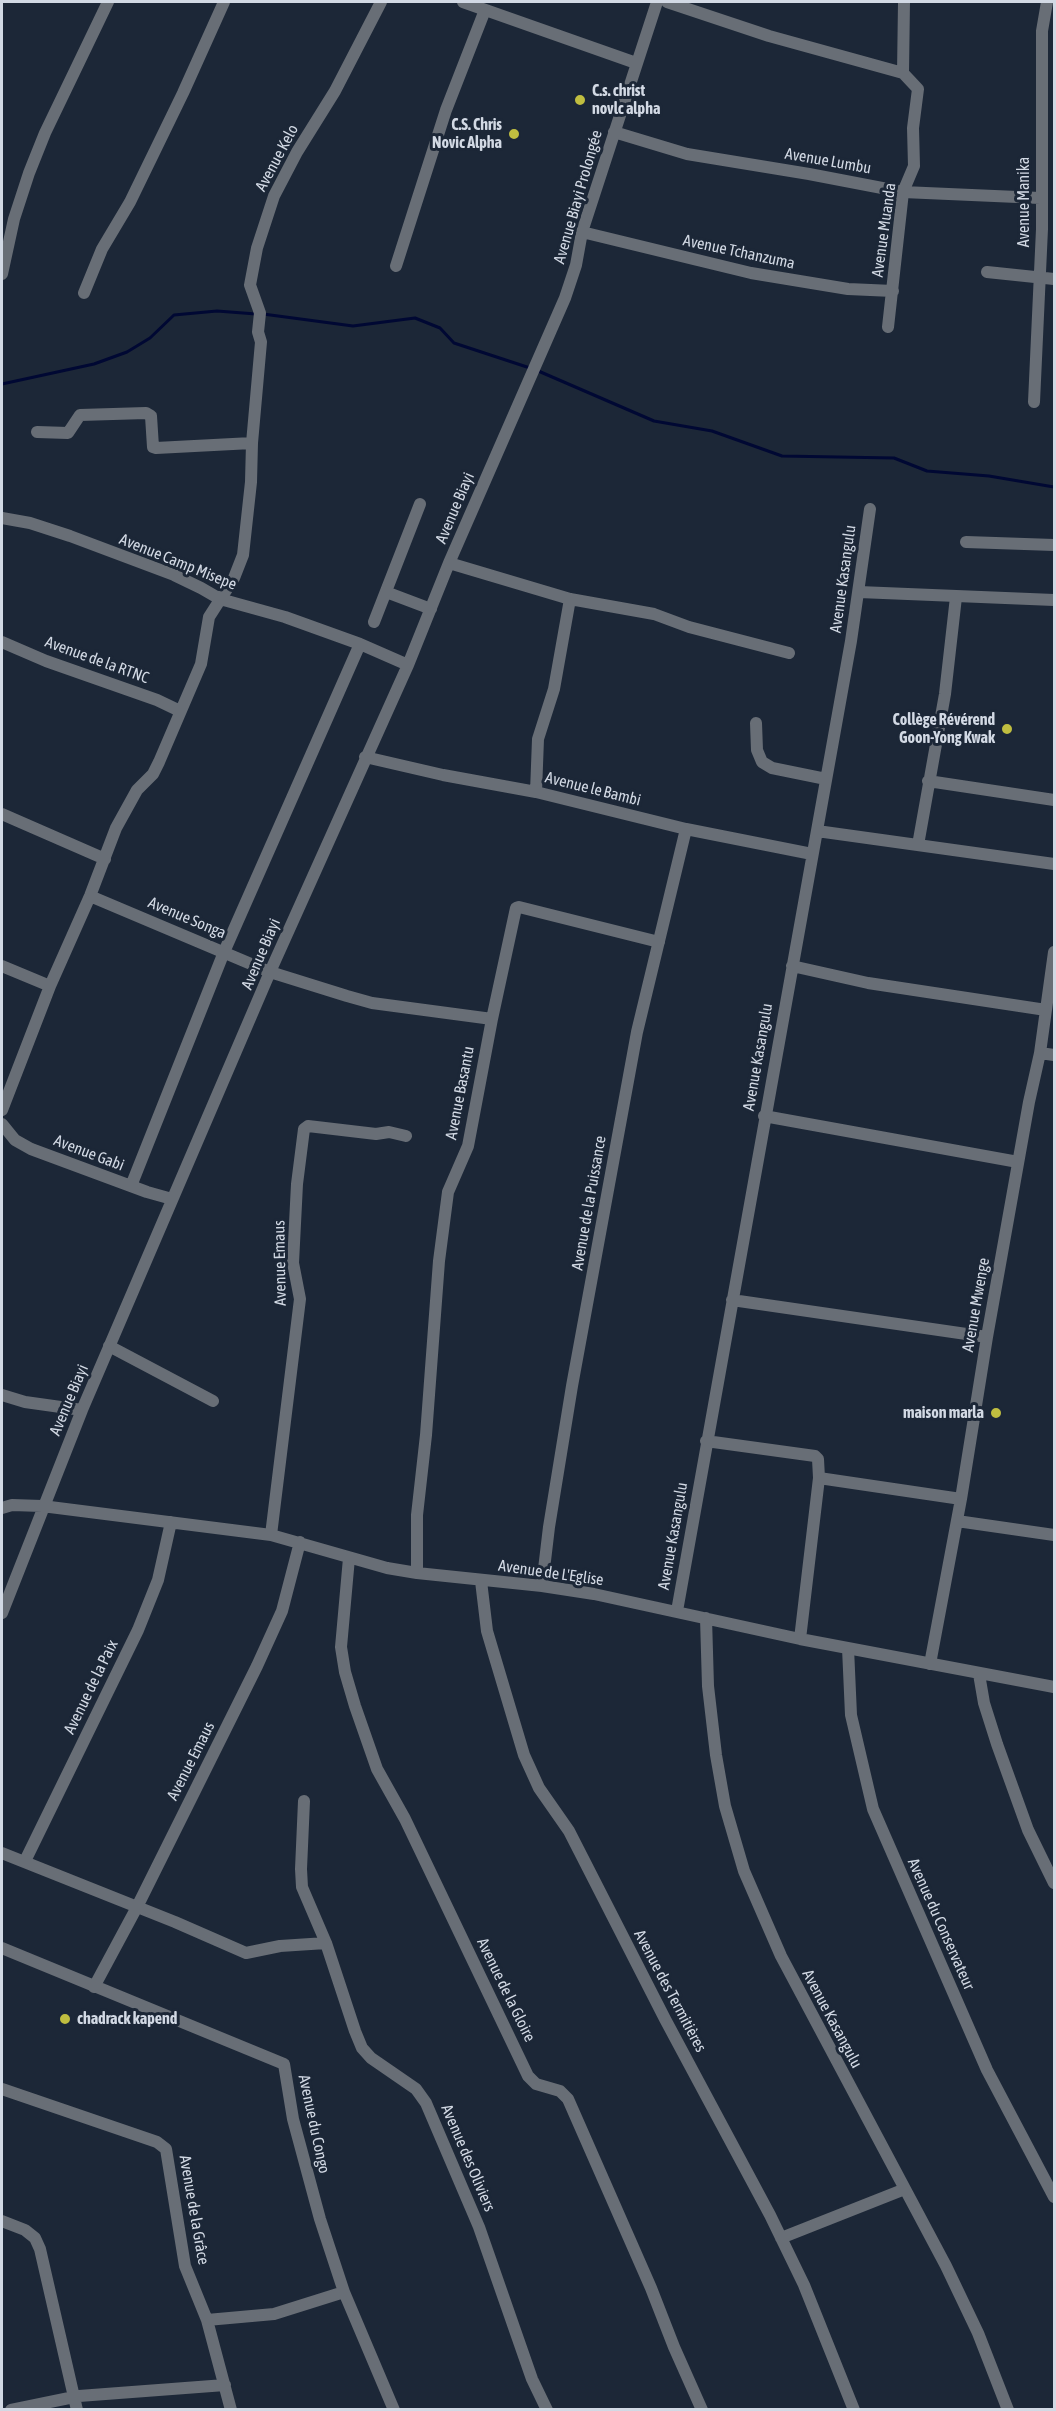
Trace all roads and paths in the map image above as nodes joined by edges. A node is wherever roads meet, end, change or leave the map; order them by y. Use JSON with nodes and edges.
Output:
{"nodes":[{"id":1,"x":108,"y":2,"type":"edge"},
{"id":2,"x":224,"y":2,"type":"edge"},
{"id":3,"x":381,"y":2,"type":"edge"},
{"id":4,"x":463,"y":2,"type":"edge"},
{"id":5,"x":657,"y":2,"type":"edge"},
{"id":6,"x":667,"y":2,"type":"edge"},
{"id":7,"x":904,"y":2,"type":"edge"},
{"id":8,"x":1047,"y":2,"type":"edge"},
{"id":9,"x":485,"y":10,"type":"junction"},
{"id":10,"x":636,"y":63,"type":"junction"},
{"id":11,"x":903,"y":73,"type":"junction"},
{"id":12,"x":614,"y":132,"type":"junction"},
{"id":13,"x":903,"y":192,"type":"junction"},
{"id":14,"x":1040,"y":198,"type":"junction"},
{"id":15,"x":582,"y":232,"type":"junction"},
{"id":16,"x":396,"y":266,"type":"dead end"},
{"id":17,"x":987,"y":272,"type":"dead end"},
{"id":18,"x":2,"y":274,"type":"edge"},
{"id":19,"x":1040,"y":278,"type":"junction"},
{"id":20,"x":1054,"y":279,"type":"edge"},
{"id":21,"x":893,"y":291,"type":"junction"},
{"id":22,"x":84,"y":293,"type":"dead end"},
{"id":23,"x":888,"y":327,"type":"dead end"},
{"id":24,"x":529,"y":377,"type":"joint"},
{"id":25,"x":1034,"y":402,"type":"dead end"},
{"id":26,"x":37,"y":432,"type":"dead end"},
{"id":27,"x":252,"y":443,"type":"junction"},
{"id":28,"x":420,"y":504,"type":"dead end"},
{"id":29,"x":870,"y":509,"type":"dead end"},
{"id":30,"x":2,"y":518,"type":"edge"},
{"id":31,"x":966,"y":542,"type":"dead end"},
{"id":32,"x":1054,"y":545,"type":"edge"},
{"id":33,"x":449,"y":563,"type":"junction"},
{"id":34,"x":386,"y":591,"type":"junction"},
{"id":35,"x":859,"y":592,"type":"junction"},
{"id":36,"x":956,"y":597,"type":"junction"},
{"id":37,"x":220,"y":599,"type":"junction"},
{"id":38,"x":570,"y":599,"type":"junction"},
{"id":39,"x":1054,"y":600,"type":"edge"},
{"id":40,"x":431,"y":609,"type":"junction"},
{"id":41,"x":374,"y":622,"type":"dead end"},
{"id":42,"x":2,"y":642,"type":"edge"},
{"id":43,"x":360,"y":644,"type":"junction"},
{"id":44,"x":789,"y":654,"type":"dead end"},
{"id":45,"x":408,"y":665,"type":"junction"},
{"id":46,"x":180,"y":711,"type":"junction"},
{"id":47,"x":756,"y":723,"type":"dead end"},
{"id":48,"x":365,"y":757,"type":"junction"},
{"id":49,"x":826,"y":778,"type":"junction"},
{"id":50,"x":928,"y":781,"type":"junction"},
{"id":51,"x":536,"y":792,"type":"junction"},
{"id":52,"x":1054,"y":800,"type":"edge"},
{"id":53,"x":2,"y":814,"type":"edge"},
{"id":54,"x":686,"y":829,"type":"junction"},
{"id":55,"x":817,"y":831,"type":"junction"},
{"id":56,"x":918,"y":845,"type":"junction"},
{"id":57,"x":812,"y":854,"type":"junction"},
{"id":58,"x":105,"y":859,"type":"junction"},
{"id":59,"x":1054,"y":864,"type":"edge"},
{"id":60,"x":90,"y":897,"type":"junction"},
{"id":61,"x":659,"y":942,"type":"junction"},
{"id":62,"x":224,"y":952,"type":"junction"},
{"id":63,"x":1054,"y":952,"type":"edge"},
{"id":64,"x":2,"y":966,"type":"edge"},
{"id":65,"x":792,"y":966,"type":"junction"},
{"id":66,"x":270,"y":972,"type":"junction"},
{"id":67,"x":50,"y":986,"type":"junction"},
{"id":68,"x":1046,"y":1010,"type":"junction"},
{"id":69,"x":492,"y":1019,"type":"junction"},
{"id":70,"x":1040,"y":1053,"type":"junction"},
{"id":71,"x":1054,"y":1055,"type":"edge"},
{"id":72,"x":2,"y":1110,"type":"edge"},
{"id":73,"x":764,"y":1116,"type":"junction"},
{"id":74,"x":2,"y":1124,"type":"edge"},
{"id":75,"x":406,"y":1136,"type":"dead end"},
{"id":76,"x":1018,"y":1162,"type":"junction"},
{"id":77,"x":131,"y":1186,"type":"junction"},
{"id":78,"x":172,"y":1199,"type":"junction"},
{"id":79,"x":732,"y":1299,"type":"junction"},
{"id":80,"x":987,"y":1337,"type":"junction"},
{"id":81,"x":109,"y":1346,"type":"junction"},
{"id":82,"x":2,"y":1395,"type":"edge"},
{"id":83,"x":213,"y":1401,"type":"dead end"},
{"id":84,"x":82,"y":1410,"type":"junction"},
{"id":85,"x":706,"y":1441,"type":"junction"},
{"id":86,"x":819,"y":1478,"type":"junction"},
{"id":87,"x":961,"y":1499,"type":"junction"},
{"id":88,"x":42,"y":1506,"type":"junction"},
{"id":89,"x":2,"y":1508,"type":"edge"},
{"id":90,"x":957,"y":1521,"type":"junction"},
{"id":91,"x":171,"y":1522,"type":"junction"},
{"id":92,"x":1054,"y":1534,"type":"edge"},
{"id":93,"x":271,"y":1535,"type":"junction"},
{"id":94,"x":300,"y":1542,"type":"junction"},
{"id":95,"x":349,"y":1558,"type":"junction"},
{"id":96,"x":417,"y":1574,"type":"junction"},
{"id":97,"x":482,"y":1581,"type":"junction"},
{"id":98,"x":542,"y":1586,"type":"junction"},
{"id":99,"x":677,"y":1611,"type":"junction"},
{"id":100,"x":2,"y":1613,"type":"edge"},
{"id":101,"x":706,"y":1618,"type":"junction"},
{"id":102,"x":800,"y":1639,"type":"junction"},
{"id":103,"x":848,"y":1648,"type":"junction"},
{"id":104,"x":930,"y":1664,"type":"junction"},
{"id":105,"x":979,"y":1674,"type":"junction"},
{"id":106,"x":1054,"y":1687,"type":"edge"},
{"id":107,"x":304,"y":1801,"type":"dead end"},
{"id":108,"x":2,"y":1853,"type":"edge"},
{"id":109,"x":25,"y":1861,"type":"junction"},
{"id":110,"x":1054,"y":1883,"type":"edge"},
{"id":111,"x":137,"y":1907,"type":"junction"},
{"id":112,"x":327,"y":1943,"type":"junction"},
{"id":113,"x":2,"y":1948,"type":"edge"},
{"id":114,"x":94,"y":1987,"type":"junction"},
{"id":115,"x":2,"y":2089,"type":"edge"},
{"id":116,"x":905,"y":2189,"type":"junction"},
{"id":117,"x":1054,"y":2197,"type":"edge"},
{"id":118,"x":2,"y":2221,"type":"edge"},
{"id":119,"x":781,"y":2238,"type":"junction"},
{"id":120,"x":344,"y":2292,"type":"junction"},
{"id":121,"x":207,"y":2320,"type":"junction"},
{"id":122,"x":225,"y":2385,"type":"junction"},
{"id":123,"x":75,"y":2403,"type":"edge"},
{"id":124,"x":11,"y":2409,"type":"edge"},
{"id":125,"x":231,"y":2409,"type":"edge"},
{"id":126,"x":394,"y":2409,"type":"edge"},
{"id":127,"x":547,"y":2409,"type":"edge"},
{"id":128,"x":702,"y":2409,"type":"edge"},
{"id":129,"x":854,"y":2409,"type":"edge"},
{"id":130,"x":1008,"y":2409,"type":"edge"}],
"edges":[{"from":1,"to":18,"type":"street"},
{"from":2,"to":22,"type":"street"},
{"from":3,"to":27,"type":"street","name":"Avenue Kelo"},
{"from":4,"to":9,"type":"street"},
{"from":5,"to":10,"type":"street","name":"Avenue Biayi Prolongée"},
{"from":6,"to":11,"type":"street"},
{"from":7,"to":11,"type":"street"},
{"from":8,"to":14,"type":"street","name":"Avenue Manika"},
{"from":9,"to":10,"type":"street"},
{"from":9,"to":16,"type":"street"},
{"from":10,"to":12,"type":"street","name":"Avenue Biayi Prolongée"},
{"from":11,"to":13,"type":"street","name":"Avenue Muanda"},
{"from":12,"to":13,"type":"street","name":"Avenue Lumbu"},
{"from":12,"to":15,"type":"street","name":"Avenue Biayi Prolongée"},
{"from":13,"to":14,"type":"street","name":"Avenue Lumbu"},
{"from":13,"to":21,"type":"street","name":"Avenue Muanda"},
{"from":14,"to":19,"type":"street","name":"Avenue Manika"},
{"from":15,"to":21,"type":"street","name":"Avenue Tchanzuma"},
{"from":15,"to":24,"type":"street","name":"Avenue Biayi Prolongée"},
{"from":17,"to":19,"type":"street"},
{"from":19,"to":20,"type":"street"},
{"from":19,"to":25,"type":"street","name":"Avenue Manika"},
{"from":21,"to":23,"type":"street","name":"Avenue Muanda"},
{"from":24,"to":33,"type":"street","name":"Avenue Biayi"},
{"from":26,"to":27,"type":"street"},
{"from":27,"to":37,"type":"street","name":"Avenue Kelo"},
{"from":28,"to":34,"type":"street"},
{"from":29,"to":35,"type":"street","name":"Avenue Kasangulu"},
{"from":30,"to":37,"type":"street","name":"Avenue Camp Misepe"},
{"from":31,"to":32,"type":"street"},
{"from":33,"to":38,"type":"street"},
{"from":33,"to":40,"type":"street","name":"Avenue Biayi"},
{"from":34,"to":40,"type":"street"},
{"from":34,"to":41,"type":"street"},
{"from":35,"to":36,"type":"street"},
{"from":35,"to":49,"type":"street","name":"Avenue Kasangulu"},
{"from":36,"to":39,"type":"street"},
{"from":36,"to":50,"type":"street"},
{"from":37,"to":43,"type":"street","name":"Avenue Camp Misepe"},
{"from":37,"to":46,"type":"street","name":"Avenue Kelo"},
{"from":38,"to":44,"type":"street"},
{"from":38,"to":51,"type":"street"},
{"from":40,"to":45,"type":"street","name":"Avenue Biayi"},
{"from":42,"to":46,"type":"street","name":"Avenue de la RTNC"},
{"from":43,"to":45,"type":"street","name":"Avenue Camp Misepe"},
{"from":43,"to":62,"type":"street"},
{"from":45,"to":48,"type":"street","name":"Avenue Biayi"},
{"from":46,"to":58,"type":"street","name":"Avenue Kelo"},
{"from":47,"to":49,"type":"street"},
{"from":48,"to":51,"type":"street","name":"Avenue le Bambi"},
{"from":48,"to":66,"type":"street","name":"Avenue Biayi"},
{"from":49,"to":55,"type":"street","name":"Avenue Kasangulu"},
{"from":50,"to":52,"type":"street"},
{"from":50,"to":56,"type":"street"},
{"from":51,"to":54,"type":"street","name":"Avenue le Bambi"},
{"from":53,"to":58,"type":"street"},
{"from":54,"to":57,"type":"street","name":"Avenue le Bambi"},
{"from":54,"to":61,"type":"street","name":"Avenue de la Puissance"},
{"from":55,"to":56,"type":"street"},
{"from":55,"to":57,"type":"street","name":"Avenue Kasangulu"},
{"from":56,"to":59,"type":"street"},
{"from":57,"to":65,"type":"street","name":"Avenue Kasangulu"},
{"from":58,"to":60,"type":"street","name":"Avenue Kelo"},
{"from":60,"to":62,"type":"street","name":"Avenue Songa"},
{"from":60,"to":67,"type":"street","name":"Avenue Kelo"},
{"from":61,"to":69,"type":"street","name":"Avenue Basantu"},
{"from":61,"to":98,"type":"street","name":"Avenue de la Puissance"},
{"from":62,"to":66,"type":"street","name":"Avenue Songa"},
{"from":62,"to":77,"type":"street"},
{"from":63,"to":68,"type":"street","name":"Avenue Mwenge"},
{"from":64,"to":67,"type":"street"},
{"from":65,"to":68,"type":"street"},
{"from":65,"to":73,"type":"street","name":"Avenue Kasangulu"},
{"from":66,"to":69,"type":"street","name":"Avenue Songa"},
{"from":66,"to":78,"type":"street","name":"Avenue Biayi"},
{"from":67,"to":72,"type":"street","name":"Avenue Kelo"},
{"from":68,"to":70,"type":"street","name":"Avenue Mwenge"},
{"from":69,"to":96,"type":"street","name":"Avenue Basantu"},
{"from":70,"to":71,"type":"street"},
{"from":70,"to":76,"type":"street","name":"Avenue Mwenge"},
{"from":73,"to":76,"type":"street"},
{"from":73,"to":79,"type":"street","name":"Avenue Kasangulu"},
{"from":74,"to":77,"type":"street","name":"Avenue Gabi"},
{"from":75,"to":93,"type":"street","name":"Avenue Emaus"},
{"from":76,"to":80,"type":"street","name":"Avenue Mwenge"},
{"from":77,"to":78,"type":"street","name":"Avenue Gabi"},
{"from":78,"to":81,"type":"street","name":"Avenue Biayi"},
{"from":79,"to":80,"type":"street"},
{"from":79,"to":85,"type":"street","name":"Avenue Kasangulu"},
{"from":80,"to":87,"type":"street","name":"Avenue Mwenge"},
{"from":81,"to":83,"type":"street"},
{"from":81,"to":84,"type":"street","name":"Avenue Biayi"},
{"from":82,"to":84,"type":"street"},
{"from":84,"to":88,"type":"street","name":"Avenue Biayi"},
{"from":85,"to":86,"type":"street"},
{"from":85,"to":99,"type":"street","name":"Avenue Kasangulu"},
{"from":86,"to":87,"type":"street"},
{"from":86,"to":102,"type":"street"},
{"from":87,"to":90,"type":"street","name":"Avenue Mwenge"},
{"from":88,"to":89,"type":"street"},
{"from":88,"to":91,"type":"street","name":"Avenue de L'Eglise"},
{"from":88,"to":100,"type":"street","name":"Avenue Biayi"},
{"from":90,"to":92,"type":"street"},
{"from":90,"to":104,"type":"street","name":"Avenue Mwenge"},
{"from":91,"to":93,"type":"street","name":"Avenue de L'Eglise"},
{"from":91,"to":109,"type":"street","name":"Avenue de la Paix"},
{"from":93,"to":94,"type":"street","name":"Avenue de L'Eglise"},
{"from":94,"to":95,"type":"street","name":"Avenue de L'Eglise"},
{"from":94,"to":111,"type":"street","name":"Avenue Emaus"},
{"from":95,"to":96,"type":"street","name":"Avenue de L'Eglise"},
{"from":95,"to":128,"type":"street","name":"Avenue de la Gloire"},
{"from":96,"to":97,"type":"street","name":"Avenue de L'Eglise"},
{"from":97,"to":98,"type":"street","name":"Avenue de L'Eglise"},
{"from":97,"to":119,"type":"street","name":"Avenue des Termitières"},
{"from":98,"to":99,"type":"street","name":"Avenue de L'Eglise"},
{"from":99,"to":101,"type":"street","name":"Avenue de L'Eglise"},
{"from":101,"to":102,"type":"street","name":"Avenue de L'Eglise"},
{"from":101,"to":116,"type":"street","name":"Avenue Kasangulu"},
{"from":102,"to":103,"type":"street","name":"Avenue de L'Eglise"},
{"from":103,"to":104,"type":"street","name":"Avenue de L'Eglise"},
{"from":103,"to":117,"type":"street","name":"Avenue du Conservateur"},
{"from":104,"to":105,"type":"street","name":"Avenue de L'Eglise"},
{"from":105,"to":106,"type":"street","name":"Avenue de L'Eglise"},
{"from":105,"to":110,"type":"street"},
{"from":107,"to":112,"type":"street","name":"Avenue des Oliviers"},
{"from":108,"to":109,"type":"street"},
{"from":109,"to":111,"type":"street"},
{"from":111,"to":112,"type":"street"},
{"from":111,"to":114,"type":"street","name":"Avenue Emaus"},
{"from":112,"to":127,"type":"street","name":"Avenue des Oliviers"},
{"from":113,"to":114,"type":"street","name":"Avenue du Congo"},
{"from":114,"to":120,"type":"street","name":"Avenue du Congo"},
{"from":115,"to":121,"type":"street","name":"Avenue de la Grâce"},
{"from":116,"to":119,"type":"street"},
{"from":116,"to":130,"type":"street","name":"Avenue Kasangulu"},
{"from":118,"to":123,"type":"street"},
{"from":119,"to":129,"type":"street","name":"Avenue des Termitières"},
{"from":120,"to":121,"type":"street"},
{"from":120,"to":126,"type":"street","name":"Avenue du Congo"},
{"from":121,"to":122,"type":"street","name":"Avenue de la Grâce"},
{"from":122,"to":123,"type":"street"},
{"from":122,"to":125,"type":"street","name":"Avenue de la Grâce"},
{"from":123,"to":124,"type":"street"}]}
